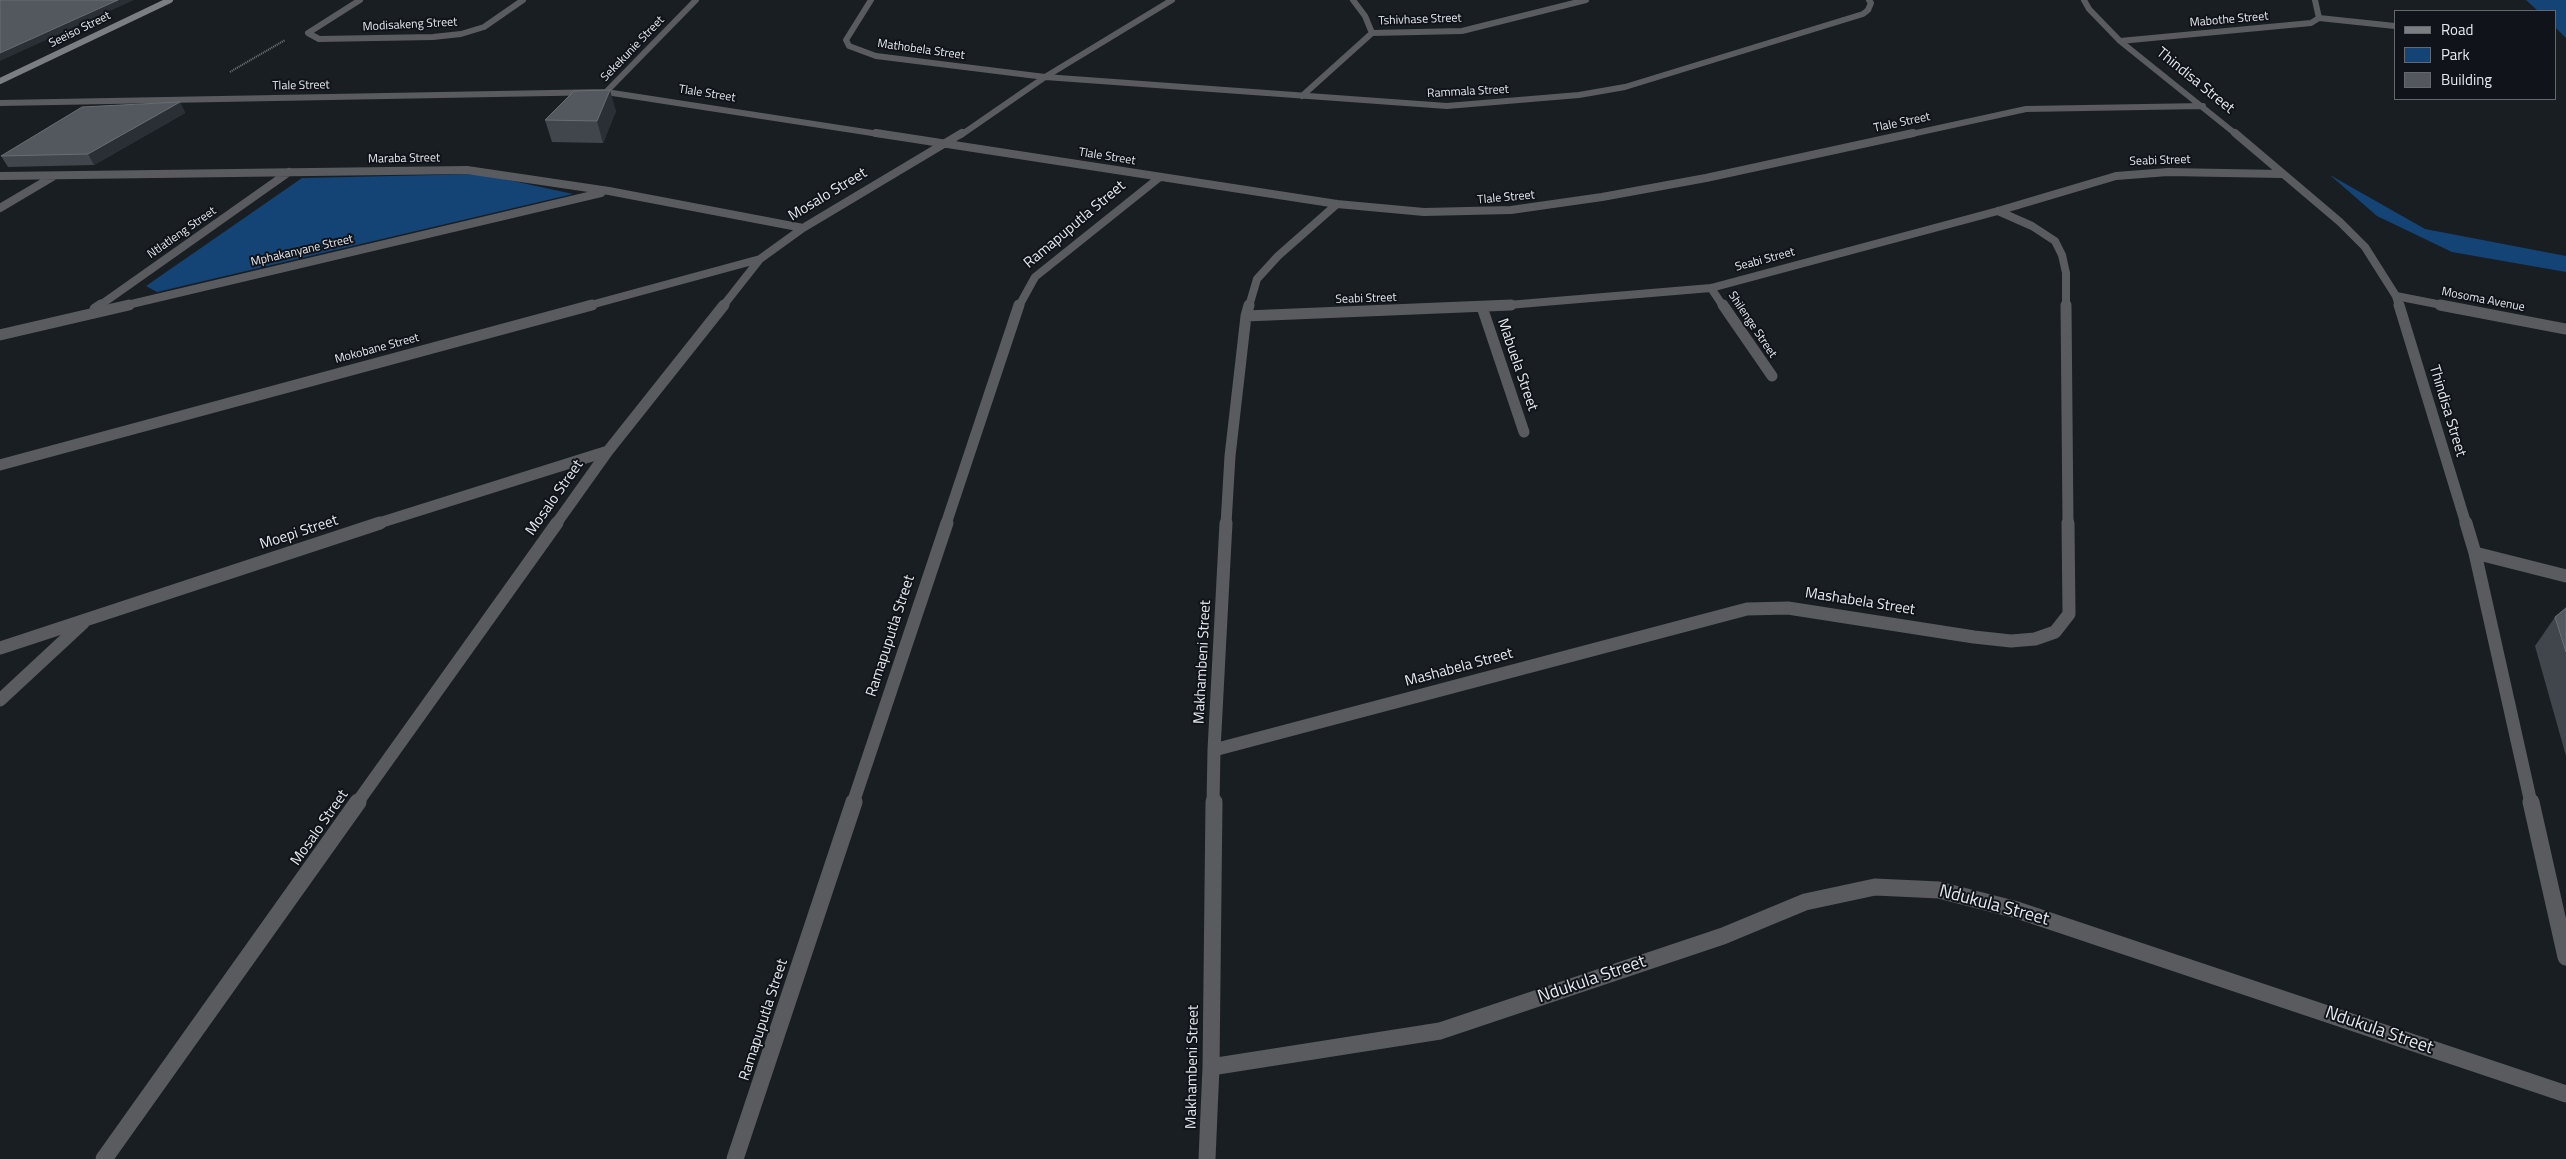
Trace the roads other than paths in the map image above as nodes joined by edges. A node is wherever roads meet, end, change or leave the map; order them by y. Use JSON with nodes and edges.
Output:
{"nodes":[{"id":1,"x":170,"y":0,"type":"edge"},
{"id":2,"x":360,"y":0,"type":"edge"},
{"id":3,"x":523,"y":0,"type":"edge"},
{"id":4,"x":696,"y":0,"type":"edge"},
{"id":5,"x":871,"y":0,"type":"edge"},
{"id":6,"x":1172,"y":0,"type":"edge"},
{"id":7,"x":1354,"y":0,"type":"edge"},
{"id":8,"x":1586,"y":0,"type":"edge"},
{"id":9,"x":1869,"y":0,"type":"edge"},
{"id":10,"x":2084,"y":0,"type":"edge"},
{"id":11,"x":2315,"y":0,"type":"edge"},
{"id":12,"x":2319,"y":18,"type":"junction"},
{"id":13,"x":2394,"y":26,"type":"edge"},
{"id":14,"x":1372,"y":33,"type":"junction"},
{"id":15,"x":2120,"y":41,"type":"junction"},
{"id":16,"x":1045,"y":77,"type":"junction"},
{"id":17,"x":0,"y":81,"type":"edge"},
{"id":18,"x":606,"y":92,"type":"junction"},
{"id":19,"x":1302,"y":96,"type":"junction"},
{"id":20,"x":0,"y":103,"type":"edge"},
{"id":21,"x":2203,"y":106,"type":"junction"},
{"id":22,"x":947,"y":144,"type":"junction"},
{"id":23,"x":289,"y":172,"type":"junction"},
{"id":24,"x":2281,"y":174,"type":"junction"},
{"id":25,"x":55,"y":175,"type":"junction"},
{"id":26,"x":0,"y":176,"type":"edge"},
{"id":27,"x":1160,"y":177,"type":"junction"},
{"id":28,"x":609,"y":191,"type":"junction"},
{"id":29,"x":1338,"y":204,"type":"junction"},
{"id":30,"x":0,"y":208,"type":"edge"},
{"id":31,"x":1998,"y":211,"type":"junction"},
{"id":32,"x":803,"y":228,"type":"junction"},
{"id":33,"x":760,"y":259,"type":"junction"},
{"id":34,"x":1711,"y":288,"type":"junction"},
{"id":35,"x":2396,"y":296,"type":"junction"},
{"id":36,"x":1482,"y":308,"type":"junction"},
{"id":37,"x":89,"y":314,"type":"junction"},
{"id":38,"x":1246,"y":316,"type":"junction"},
{"id":39,"x":2566,"y":329,"type":"edge"},
{"id":40,"x":0,"y":335,"type":"edge"},
{"id":41,"x":1772,"y":376,"type":"dead end"},
{"id":42,"x":1524,"y":432,"type":"dead end"},
{"id":43,"x":608,"y":452,"type":"junction"},
{"id":44,"x":0,"y":465,"type":"edge"},
{"id":45,"x":2476,"y":553,"type":"junction"},
{"id":46,"x":2566,"y":576,"type":"edge"},
{"id":47,"x":87,"y":620,"type":"junction"},
{"id":48,"x":0,"y":648,"type":"edge"},
{"id":49,"x":0,"y":700,"type":"edge"},
{"id":50,"x":1214,"y":750,"type":"junction"},
{"id":51,"x":2566,"y":957,"type":"edge"},
{"id":52,"x":1211,"y":1067,"type":"junction"},
{"id":53,"x":2566,"y":1094,"type":"edge"},
{"id":54,"x":104,"y":1159,"type":"edge"},
{"id":55,"x":735,"y":1159,"type":"edge"},
{"id":56,"x":1207,"y":1159,"type":"edge"}],
"edges":[{"from":1,"to":17,"type":"street","name":"Seeiso Street"},
{"from":2,"to":3,"type":"street","name":"Modisakeng Street"},
{"from":4,"to":18,"type":"street","name":"Sekekunie Street"},
{"from":5,"to":16,"type":"street","name":"Mathobela Street"},
{"from":6,"to":16,"type":"street","name":"Mosalo Street"},
{"from":7,"to":14,"type":"street"},
{"from":8,"to":14,"type":"street","name":"Tshivhase Street"},
{"from":9,"to":19,"type":"street","name":"Rammala Street"},
{"from":10,"to":15,"type":"street","name":"Thindisa Street"},
{"from":11,"to":12,"type":"street"},
{"from":12,"to":13,"type":"street"},
{"from":12,"to":15,"type":"street","name":"Mabothe Street"},
{"from":14,"to":19,"type":"street"},
{"from":15,"to":21,"type":"street","name":"Thindisa Street"},
{"from":16,"to":19,"type":"street","name":"Rammala Street"},
{"from":16,"to":22,"type":"street","name":"Mosalo Street"},
{"from":18,"to":20,"type":"street","name":"Tlale Street"},
{"from":18,"to":22,"type":"street","name":"Tlale Street"},
{"from":21,"to":24,"type":"street","name":"Thindisa Street"},
{"from":21,"to":29,"type":"street","name":"Tlale Street"},
{"from":22,"to":27,"type":"street","name":"Tlale Street"},
{"from":22,"to":32,"type":"street","name":"Mosalo Street"},
{"from":23,"to":25,"type":"street","name":"Maraba Street"},
{"from":23,"to":28,"type":"street","name":"Maraba Street"},
{"from":23,"to":37,"type":"street","name":"Ntlatleng Street"},
{"from":24,"to":31,"type":"street","name":"Seabi Street"},
{"from":24,"to":35,"type":"street","name":"Thindisa Street"},
{"from":25,"to":26,"type":"street","name":"Maraba Street"},
{"from":25,"to":30,"type":"street"},
{"from":27,"to":29,"type":"street","name":"Tlale Street"},
{"from":27,"to":55,"type":"street","name":"Ramapuputla Street"},
{"from":28,"to":32,"type":"street","name":"Maraba Street"},
{"from":28,"to":37,"type":"street","name":"Mphakanyane Street"},
{"from":29,"to":38,"type":"street","name":"Makhambeni Street"},
{"from":31,"to":34,"type":"street","name":"Seabi Street"},
{"from":31,"to":50,"type":"street","name":"Mashabela Street"},
{"from":32,"to":33,"type":"street","name":"Mosalo Street"},
{"from":33,"to":43,"type":"street","name":"Mosalo Street"},
{"from":33,"to":44,"type":"street","name":"Mokobane Street"},
{"from":34,"to":36,"type":"street","name":"Seabi Street"},
{"from":34,"to":41,"type":"street","name":"Shilenge Street"},
{"from":35,"to":39,"type":"street","name":"Mosoma Avenue"},
{"from":35,"to":45,"type":"street","name":"Thindisa Street"},
{"from":36,"to":38,"type":"street","name":"Seabi Street"},
{"from":36,"to":42,"type":"street","name":"Mabuela Street"},
{"from":37,"to":40,"type":"street","name":"Mphakanyane Street"},
{"from":38,"to":50,"type":"street","name":"Makhambeni Street"},
{"from":43,"to":47,"type":"street","name":"Moepi Street"},
{"from":43,"to":54,"type":"street","name":"Mosalo Street"},
{"from":45,"to":46,"type":"street"},
{"from":45,"to":51,"type":"street","name":"Thindisa Street"},
{"from":47,"to":48,"type":"street","name":"Moepi Street"},
{"from":47,"to":49,"type":"street"},
{"from":50,"to":52,"type":"street","name":"Makhambeni Street"},
{"from":52,"to":53,"type":"street","name":"Ndukula Street"},
{"from":52,"to":56,"type":"street","name":"Makhambeni Street"}]}
